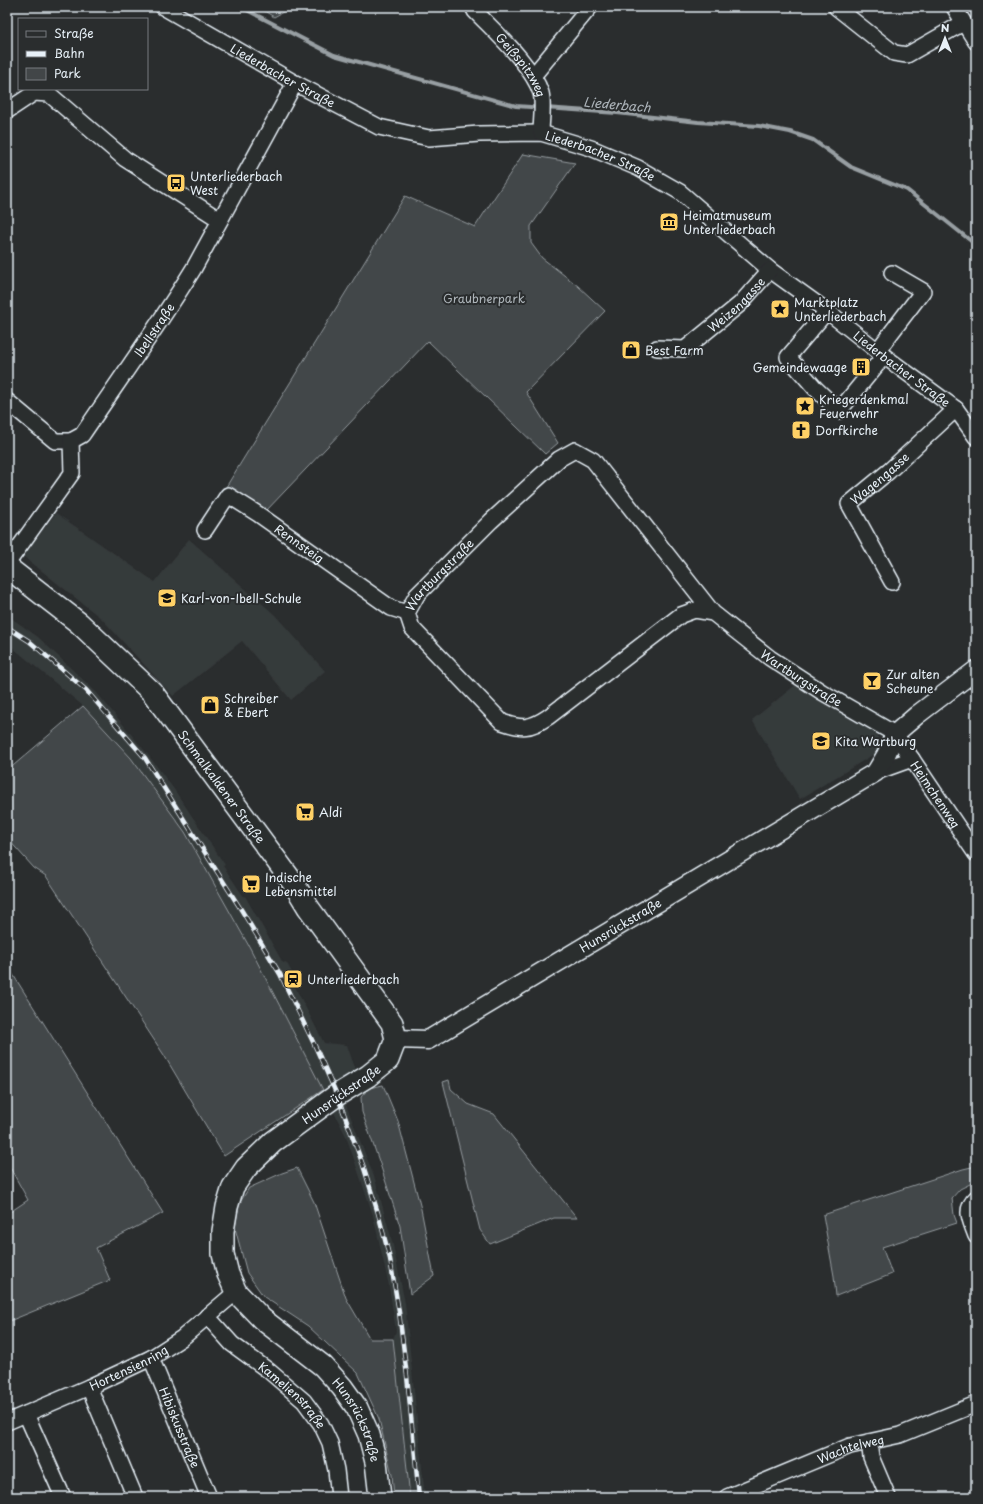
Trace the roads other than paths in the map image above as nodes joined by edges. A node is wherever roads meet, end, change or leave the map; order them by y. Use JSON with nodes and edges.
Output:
{"nodes":[{"id":1,"x":163,"y":7,"type":"edge"},
{"id":2,"x":473,"y":7,"type":"edge"},
{"id":3,"x":590,"y":7,"type":"edge"},
{"id":4,"x":836,"y":7,"type":"edge"},
{"id":5,"x":954,"y":7,"type":"edge"},
{"id":6,"x":963,"y":23,"type":"junction"},
{"id":7,"x":976,"y":42,"type":"edge"},
{"id":8,"x":533,"y":76,"type":"junction"},
{"id":9,"x":295,"y":83,"type":"junction"},
{"id":10,"x":7,"y":111,"type":"edge"},
{"id":11,"x":541,"y":134,"type":"junction"},
{"id":12,"x":220,"y":220,"type":"junction"},
{"id":13,"x":770,"y":270,"type":"junction"},
{"id":14,"x":892,"y":273,"type":"dead end"},
{"id":15,"x":827,"y":311,"type":"junction"},
{"id":16,"x":657,"y":348,"type":"dead end"},
{"id":17,"x":881,"y":353,"type":"junction"},
{"id":18,"x":7,"y":401,"type":"edge"},
{"id":19,"x":956,"y":409,"type":"junction"},
{"id":20,"x":976,"y":437,"type":"edge"},
{"id":21,"x":71,"y":441,"type":"junction"},
{"id":22,"x":205,"y":530,"type":"dead end"},
{"id":23,"x":7,"y":564,"type":"edge"},
{"id":24,"x":7,"y":567,"type":"edge"},
{"id":25,"x":892,"y":582,"type":"dead end"},
{"id":26,"x":407,"y":613,"type":"junction"},
{"id":27,"x":713,"y":613,"type":"junction"},
{"id":28,"x":976,"y":670,"type":"edge"},
{"id":29,"x":895,"y":734,"type":"junction"},
{"id":30,"x":912,"y":759,"type":"junction"},
{"id":31,"x":876,"y":772,"type":"junction"},
{"id":32,"x":976,"y":854,"type":"edge"},
{"id":33,"x":396,"y":1039,"type":"junction"},
{"id":34,"x":976,"y":1198,"type":"edge"},
{"id":35,"x":976,"y":1236,"type":"edge"},
{"id":36,"x":236,"y":1292,"type":"junction"},
{"id":37,"x":207,"y":1316,"type":"junction"},
{"id":38,"x":151,"y":1358,"type":"junction"},
{"id":39,"x":89,"y":1387,"type":"junction"},
{"id":40,"x":976,"y":1404,"type":"edge"},
{"id":41,"x":26,"y":1414,"type":"junction"},
{"id":42,"x":7,"y":1422,"type":"edge"},
{"id":43,"x":869,"y":1442,"type":"junction"},
{"id":44,"x":63,"y":1497,"type":"edge"},
{"id":45,"x":135,"y":1497,"type":"edge"},
{"id":46,"x":209,"y":1497,"type":"edge"},
{"id":47,"x":339,"y":1497,"type":"edge"},
{"id":48,"x":380,"y":1497,"type":"edge"},
{"id":49,"x":727,"y":1497,"type":"edge"},
{"id":50,"x":888,"y":1497,"type":"edge"}],
"edges":[{"from":1,"to":9,"type":"street","name":"Liederbacher Straße"},
{"from":2,"to":8,"type":"street","name":"Geißspitzweg"},
{"from":3,"to":8,"type":"street"},
{"from":4,"to":6,"type":"street"},
{"from":5,"to":6,"type":"street"},
{"from":6,"to":7,"type":"street"},
{"from":8,"to":11,"type":"street","name":"Geißspitzweg"},
{"from":9,"to":11,"type":"street","name":"Liederbacher Straße"},
{"from":9,"to":12,"type":"street","name":"Ibellstraße"},
{"from":10,"to":12,"type":"street"},
{"from":11,"to":13,"type":"street","name":"Liederbacher Straße"},
{"from":12,"to":21,"type":"street","name":"Ibellstraße"},
{"from":13,"to":15,"type":"street","name":"Liederbacher Straße"},
{"from":13,"to":16,"type":"street","name":"Weizengasse"},
{"from":14,"to":17,"type":"street"},
{"from":15,"to":17,"type":"street","name":"Liederbacher Straße"},
{"from":15,"to":17,"type":"street"},
{"from":17,"to":19,"type":"street","name":"Liederbacher Straße"},
{"from":18,"to":21,"type":"street"},
{"from":19,"to":20,"type":"street","name":"Liederbacher Straße"},
{"from":19,"to":25,"type":"street","name":"Wagengasse"},
{"from":21,"to":23,"type":"street"},
{"from":22,"to":26,"type":"street","name":"Rennsteig"},
{"from":24,"to":33,"type":"main road","name":"Schmalkaldener Straße"},
{"from":26,"to":27,"type":"street","name":"Wartburgstraße"},
{"from":26,"to":27,"type":"street","name":"Wartburgstraße"},
{"from":27,"to":29,"type":"street","name":"Wartburgstraße"},
{"from":28,"to":29,"type":"street","name":"Hunsrückstraße"},
{"from":29,"to":30,"type":"street","name":"Heimchenweg"},
{"from":29,"to":31,"type":"street","name":"Hunsrückstraße"},
{"from":30,"to":31,"type":"street","name":"Hunsrückstraße"},
{"from":30,"to":32,"type":"street","name":"Heimchenweg"},
{"from":31,"to":33,"type":"street","name":"Hunsrückstraße"},
{"from":33,"to":36,"type":"main road","name":"Hunsrückstraße"},
{"from":34,"to":35,"type":"street"},
{"from":36,"to":37,"type":"street","name":"Hortensienring"},
{"from":36,"to":48,"type":"main road","name":"Hunsrückstraße"},
{"from":37,"to":38,"type":"street","name":"Hortensienring"},
{"from":37,"to":47,"type":"street","name":"Kamelienstraße"},
{"from":38,"to":39,"type":"street","name":"Hortensienring"},
{"from":38,"to":46,"type":"street","name":"Hibiskusstraße"},
{"from":39,"to":41,"type":"street","name":"Hortensienring"},
{"from":39,"to":45,"type":"street"},
{"from":40,"to":43,"type":"street","name":"Wachtelweg"},
{"from":41,"to":42,"type":"street","name":"Hortensienring"},
{"from":41,"to":44,"type":"street"},
{"from":43,"to":49,"type":"street","name":"Wachtelweg"},
{"from":43,"to":50,"type":"street"}]}
